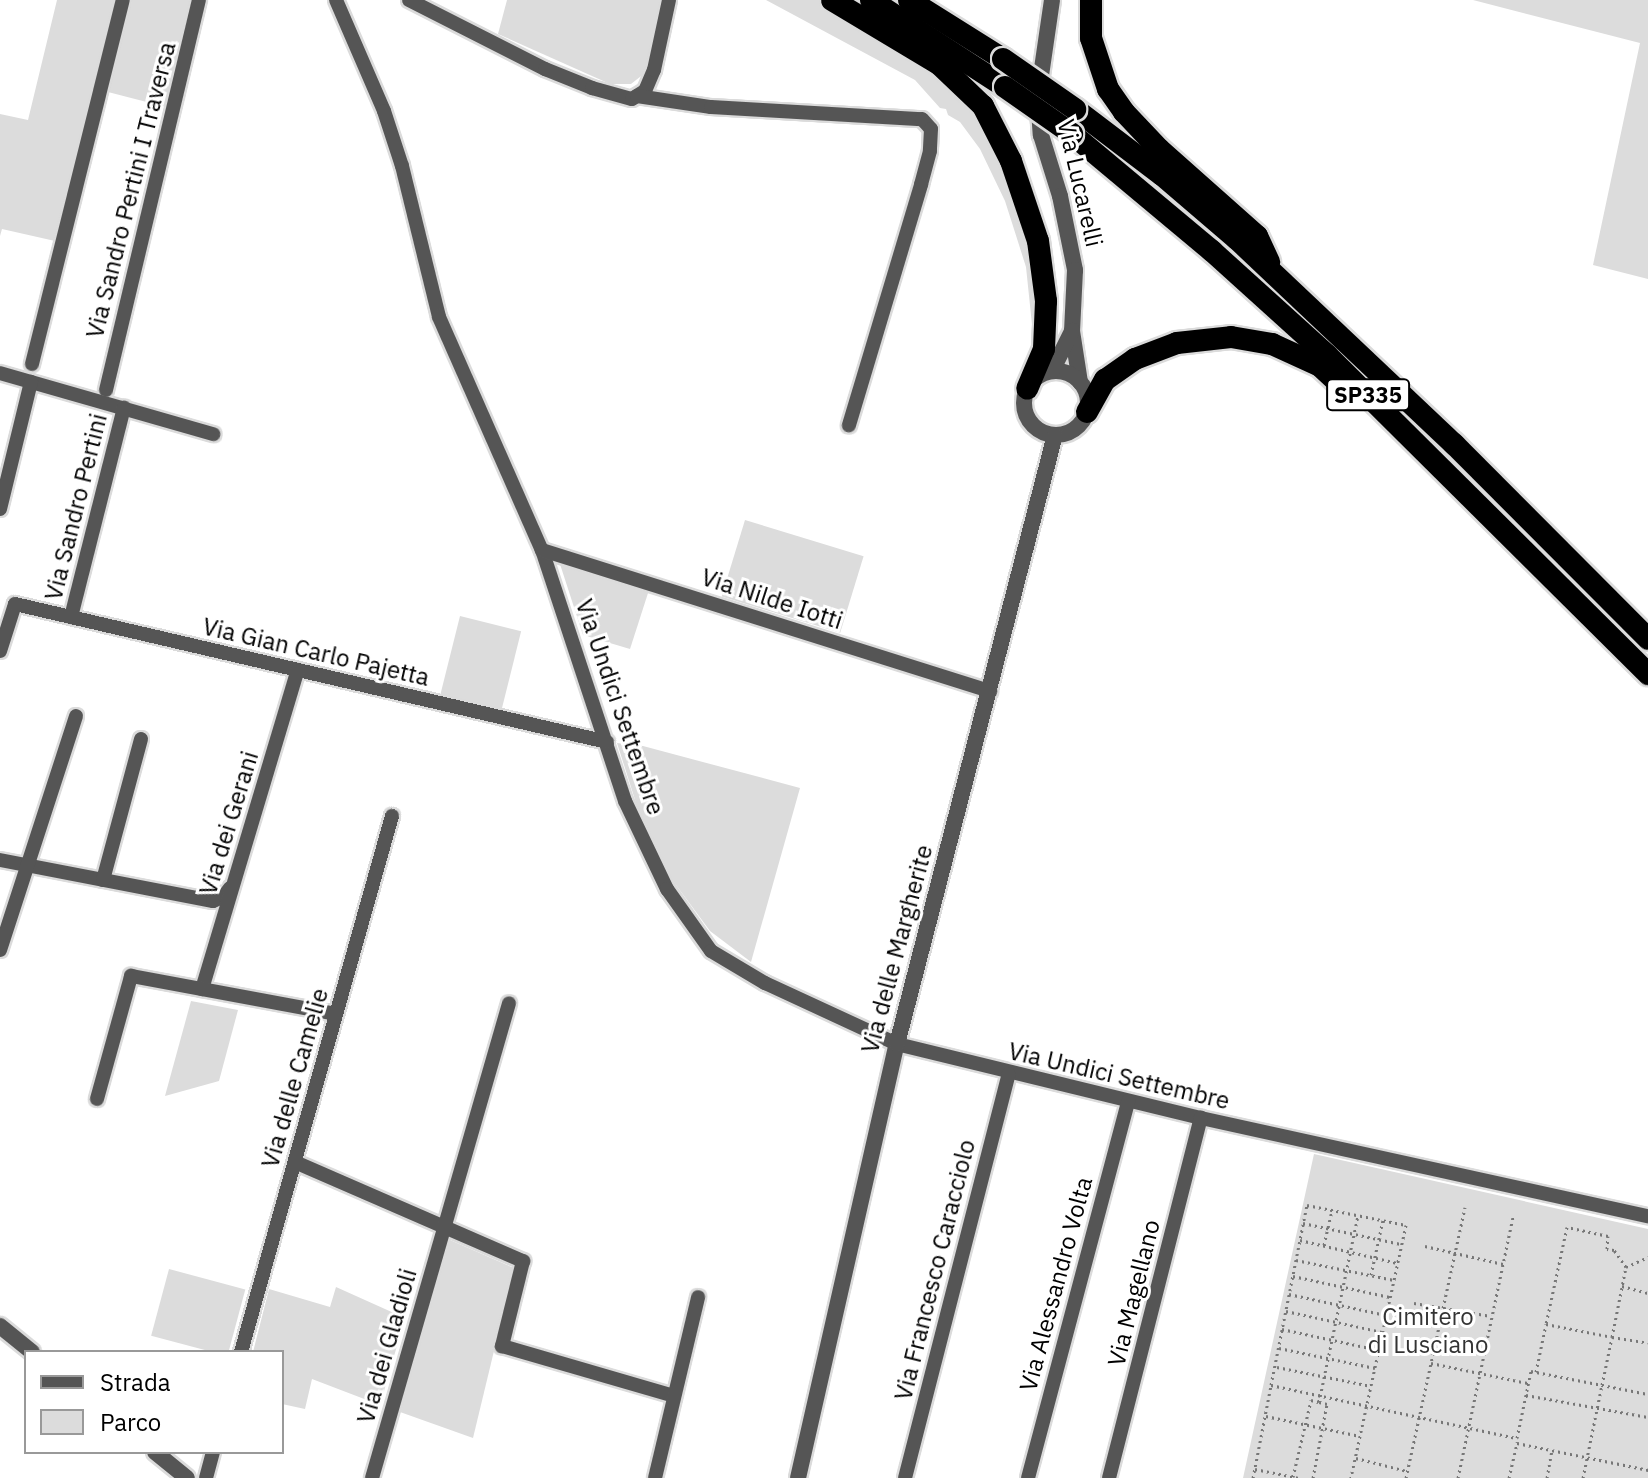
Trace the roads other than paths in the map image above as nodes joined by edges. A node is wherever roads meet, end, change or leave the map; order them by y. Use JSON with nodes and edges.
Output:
{"nodes":[{"id":1,"x":123,"y":0,"type":"edge"},
{"id":2,"x":199,"y":0,"type":"edge"},
{"id":3,"x":336,"y":0,"type":"edge"},
{"id":4,"x":409,"y":0,"type":"edge"},
{"id":5,"x":669,"y":0,"type":"edge"},
{"id":6,"x":832,"y":0,"type":"edge"},
{"id":7,"x":871,"y":0,"type":"edge"},
{"id":8,"x":909,"y":0,"type":"edge"},
{"id":9,"x":1052,"y":0,"type":"edge"},
{"id":10,"x":1091,"y":0,"type":"edge"},
{"id":11,"x":637,"y":96,"type":"junction"},
{"id":12,"x":1274,"y":274,"type":"junction"},
{"id":13,"x":1072,"y":331,"type":"junction"},
{"id":14,"x":32,"y":364,"type":"dead end"},
{"id":15,"x":1052,"y":371,"type":"junction"},
{"id":16,"x":0,"y":373,"type":"edge"},
{"id":17,"x":31,"y":382,"type":"junction"},
{"id":18,"x":1080,"y":382,"type":"junction"},
{"id":19,"x":1027,"y":389,"type":"junction"},
{"id":20,"x":106,"y":390,"type":"dead end"},
{"id":21,"x":124,"y":408,"type":"junction"},
{"id":22,"x":1087,"y":412,"type":"junction"},
{"id":23,"x":849,"y":425,"type":"dead end"},
{"id":24,"x":213,"y":434,"type":"dead end"},
{"id":25,"x":1055,"y":435,"type":"junction"},
{"id":26,"x":0,"y":509,"type":"edge"},
{"id":27,"x":1489,"y":516,"type":"junction"},
{"id":28,"x":542,"y":550,"type":"junction"},
{"id":29,"x":71,"y":617,"type":"junction"},
{"id":30,"x":1648,"y":639,"type":"edge"},
{"id":31,"x":0,"y":651,"type":"edge"},
{"id":32,"x":298,"y":670,"type":"junction"},
{"id":33,"x":1648,"y":674,"type":"edge"},
{"id":34,"x":990,"y":691,"type":"junction"},
{"id":35,"x":76,"y":716,"type":"dead end"},
{"id":36,"x":141,"y":739,"type":"dead end"},
{"id":37,"x":607,"y":742,"type":"junction"},
{"id":38,"x":392,"y":816,"type":"dead end"},
{"id":39,"x":0,"y":860,"type":"edge"},
{"id":40,"x":28,"y":865,"type":"junction"},
{"id":41,"x":235,"y":879,"type":"junction"},
{"id":42,"x":103,"y":880,"type":"junction"},
{"id":43,"x":0,"y":950,"type":"edge"},
{"id":44,"x":202,"y":989,"type":"junction"},
{"id":45,"x":509,"y":1003,"type":"dead end"},
{"id":46,"x":336,"y":1014,"type":"junction"},
{"id":47,"x":897,"y":1044,"type":"junction"},
{"id":48,"x":1009,"y":1074,"type":"junction"},
{"id":49,"x":97,"y":1099,"type":"dead end"},
{"id":50,"x":1128,"y":1101,"type":"junction"},
{"id":51,"x":1201,"y":1118,"type":"junction"},
{"id":52,"x":295,"y":1162,"type":"junction"},
{"id":53,"x":1648,"y":1216,"type":"edge"},
{"id":54,"x":444,"y":1226,"type":"junction"},
{"id":55,"x":698,"y":1297,"type":"dead end"},
{"id":56,"x":0,"y":1326,"type":"edge"},
{"id":57,"x":30,"y":1350,"type":"edge"},
{"id":58,"x":242,"y":1350,"type":"edge"},
{"id":59,"x":674,"y":1396,"type":"junction"},
{"id":60,"x":157,"y":1454,"type":"edge"},
{"id":61,"x":212,"y":1454,"type":"edge"},
{"id":62,"x":187,"y":1478,"type":"edge"},
{"id":63,"x":206,"y":1478,"type":"edge"},
{"id":64,"x":372,"y":1478,"type":"edge"},
{"id":65,"x":655,"y":1478,"type":"edge"},
{"id":66,"x":798,"y":1478,"type":"edge"},
{"id":67,"x":905,"y":1478,"type":"edge"},
{"id":68,"x":1028,"y":1478,"type":"edge"},
{"id":69,"x":1109,"y":1478,"type":"edge"}],
"edges":[{"from":1,"to":14,"type":"street"},
{"from":2,"to":20,"type":"street","name":"Via Sandro Pertini I Traversa"},
{"from":3,"to":28,"type":"street","name":"Via Undici Settembre"},
{"from":4,"to":11,"type":"street"},
{"from":5,"to":11,"type":"street"},
{"from":6,"to":19,"type":"highway"},
{"from":7,"to":27,"type":"highway","number":"SP335","bridge":true},
{"from":8,"to":12,"type":"highway","number":"SP335","bridge":true},
{"from":9,"to":13,"type":"street","name":"Via Lucarelli"},
{"from":10,"to":12,"type":"highway"},
{"from":11,"to":23,"type":"street"},
{"from":12,"to":30,"type":"highway","number":"SP335"},
{"from":13,"to":15,"type":"street","name":"Via Lucarelli"},
{"from":13,"to":18,"type":"street","name":"Via Lucarelli"},
{"from":15,"to":18,"type":"street"},
{"from":15,"to":19,"type":"street","name":"Via Lucarelli"},
{"from":16,"to":17,"type":"street","name":"Via Sandro Pertini"},
{"from":17,"to":21,"type":"street","name":"Via Sandro Pertini"},
{"from":17,"to":26,"type":"street"},
{"from":18,"to":22,"type":"street","name":"Via Lucarelli"},
{"from":19,"to":25,"type":"street"},
{"from":21,"to":24,"type":"street","name":"Via Sandro Pertini"},
{"from":21,"to":29,"type":"street","name":"Via Sandro Pertini"},
{"from":22,"to":25,"type":"street"},
{"from":22,"to":27,"type":"highway"},
{"from":25,"to":34,"type":"street","name":"Via delle Margherite"},
{"from":27,"to":33,"type":"highway","number":"SP335"},
{"from":28,"to":34,"type":"street","name":"Via Nilde Iotti"},
{"from":28,"to":37,"type":"street","name":"Via Undici Settembre"},
{"from":29,"to":31,"type":"street","name":"Via Gian Carlo Pajetta"},
{"from":29,"to":32,"type":"street","name":"Via Gian Carlo Pajetta"},
{"from":32,"to":37,"type":"street","name":"Via Gian Carlo Pajetta"},
{"from":32,"to":41,"type":"street","name":"Via dei Gerani"},
{"from":34,"to":47,"type":"street","name":"Via delle Margherite"},
{"from":35,"to":40,"type":"street"},
{"from":36,"to":42,"type":"street"},
{"from":37,"to":47,"type":"street","name":"Via Undici Settembre"},
{"from":38,"to":46,"type":"street","name":"Via delle Camelie"},
{"from":39,"to":40,"type":"street"},
{"from":40,"to":42,"type":"street"},
{"from":40,"to":43,"type":"street"},
{"from":41,"to":42,"type":"street"},
{"from":41,"to":44,"type":"street","name":"Via dei Gerani"},
{"from":44,"to":46,"type":"street"},
{"from":44,"to":49,"type":"street"},
{"from":45,"to":54,"type":"street","name":"Via dei Gladioli"},
{"from":46,"to":52,"type":"street","name":"Via delle Camelie"},
{"from":47,"to":48,"type":"street","name":"Via Undici Settembre"},
{"from":47,"to":66,"type":"street","name":"Via delle Margherite"},
{"from":48,"to":50,"type":"street","name":"Via Undici Settembre"},
{"from":48,"to":67,"type":"street","name":"Via Francesco Caracciolo"},
{"from":50,"to":51,"type":"street","name":"Via Undici Settembre"},
{"from":50,"to":68,"type":"street","name":"Via Alessandro Volta"},
{"from":51,"to":53,"type":"street","name":"Via Undici Settembre"},
{"from":51,"to":69,"type":"street","name":"Via Magellano"},
{"from":52,"to":54,"type":"street"},
{"from":52,"to":58,"type":"street","name":"Via delle Camelie"},
{"from":54,"to":59,"type":"street"},
{"from":54,"to":64,"type":"street","name":"Via dei Gladioli"},
{"from":55,"to":59,"type":"street"},
{"from":56,"to":57,"type":"street"},
{"from":59,"to":65,"type":"street"},
{"from":60,"to":62,"type":"street"},
{"from":61,"to":63,"type":"street"}]}
